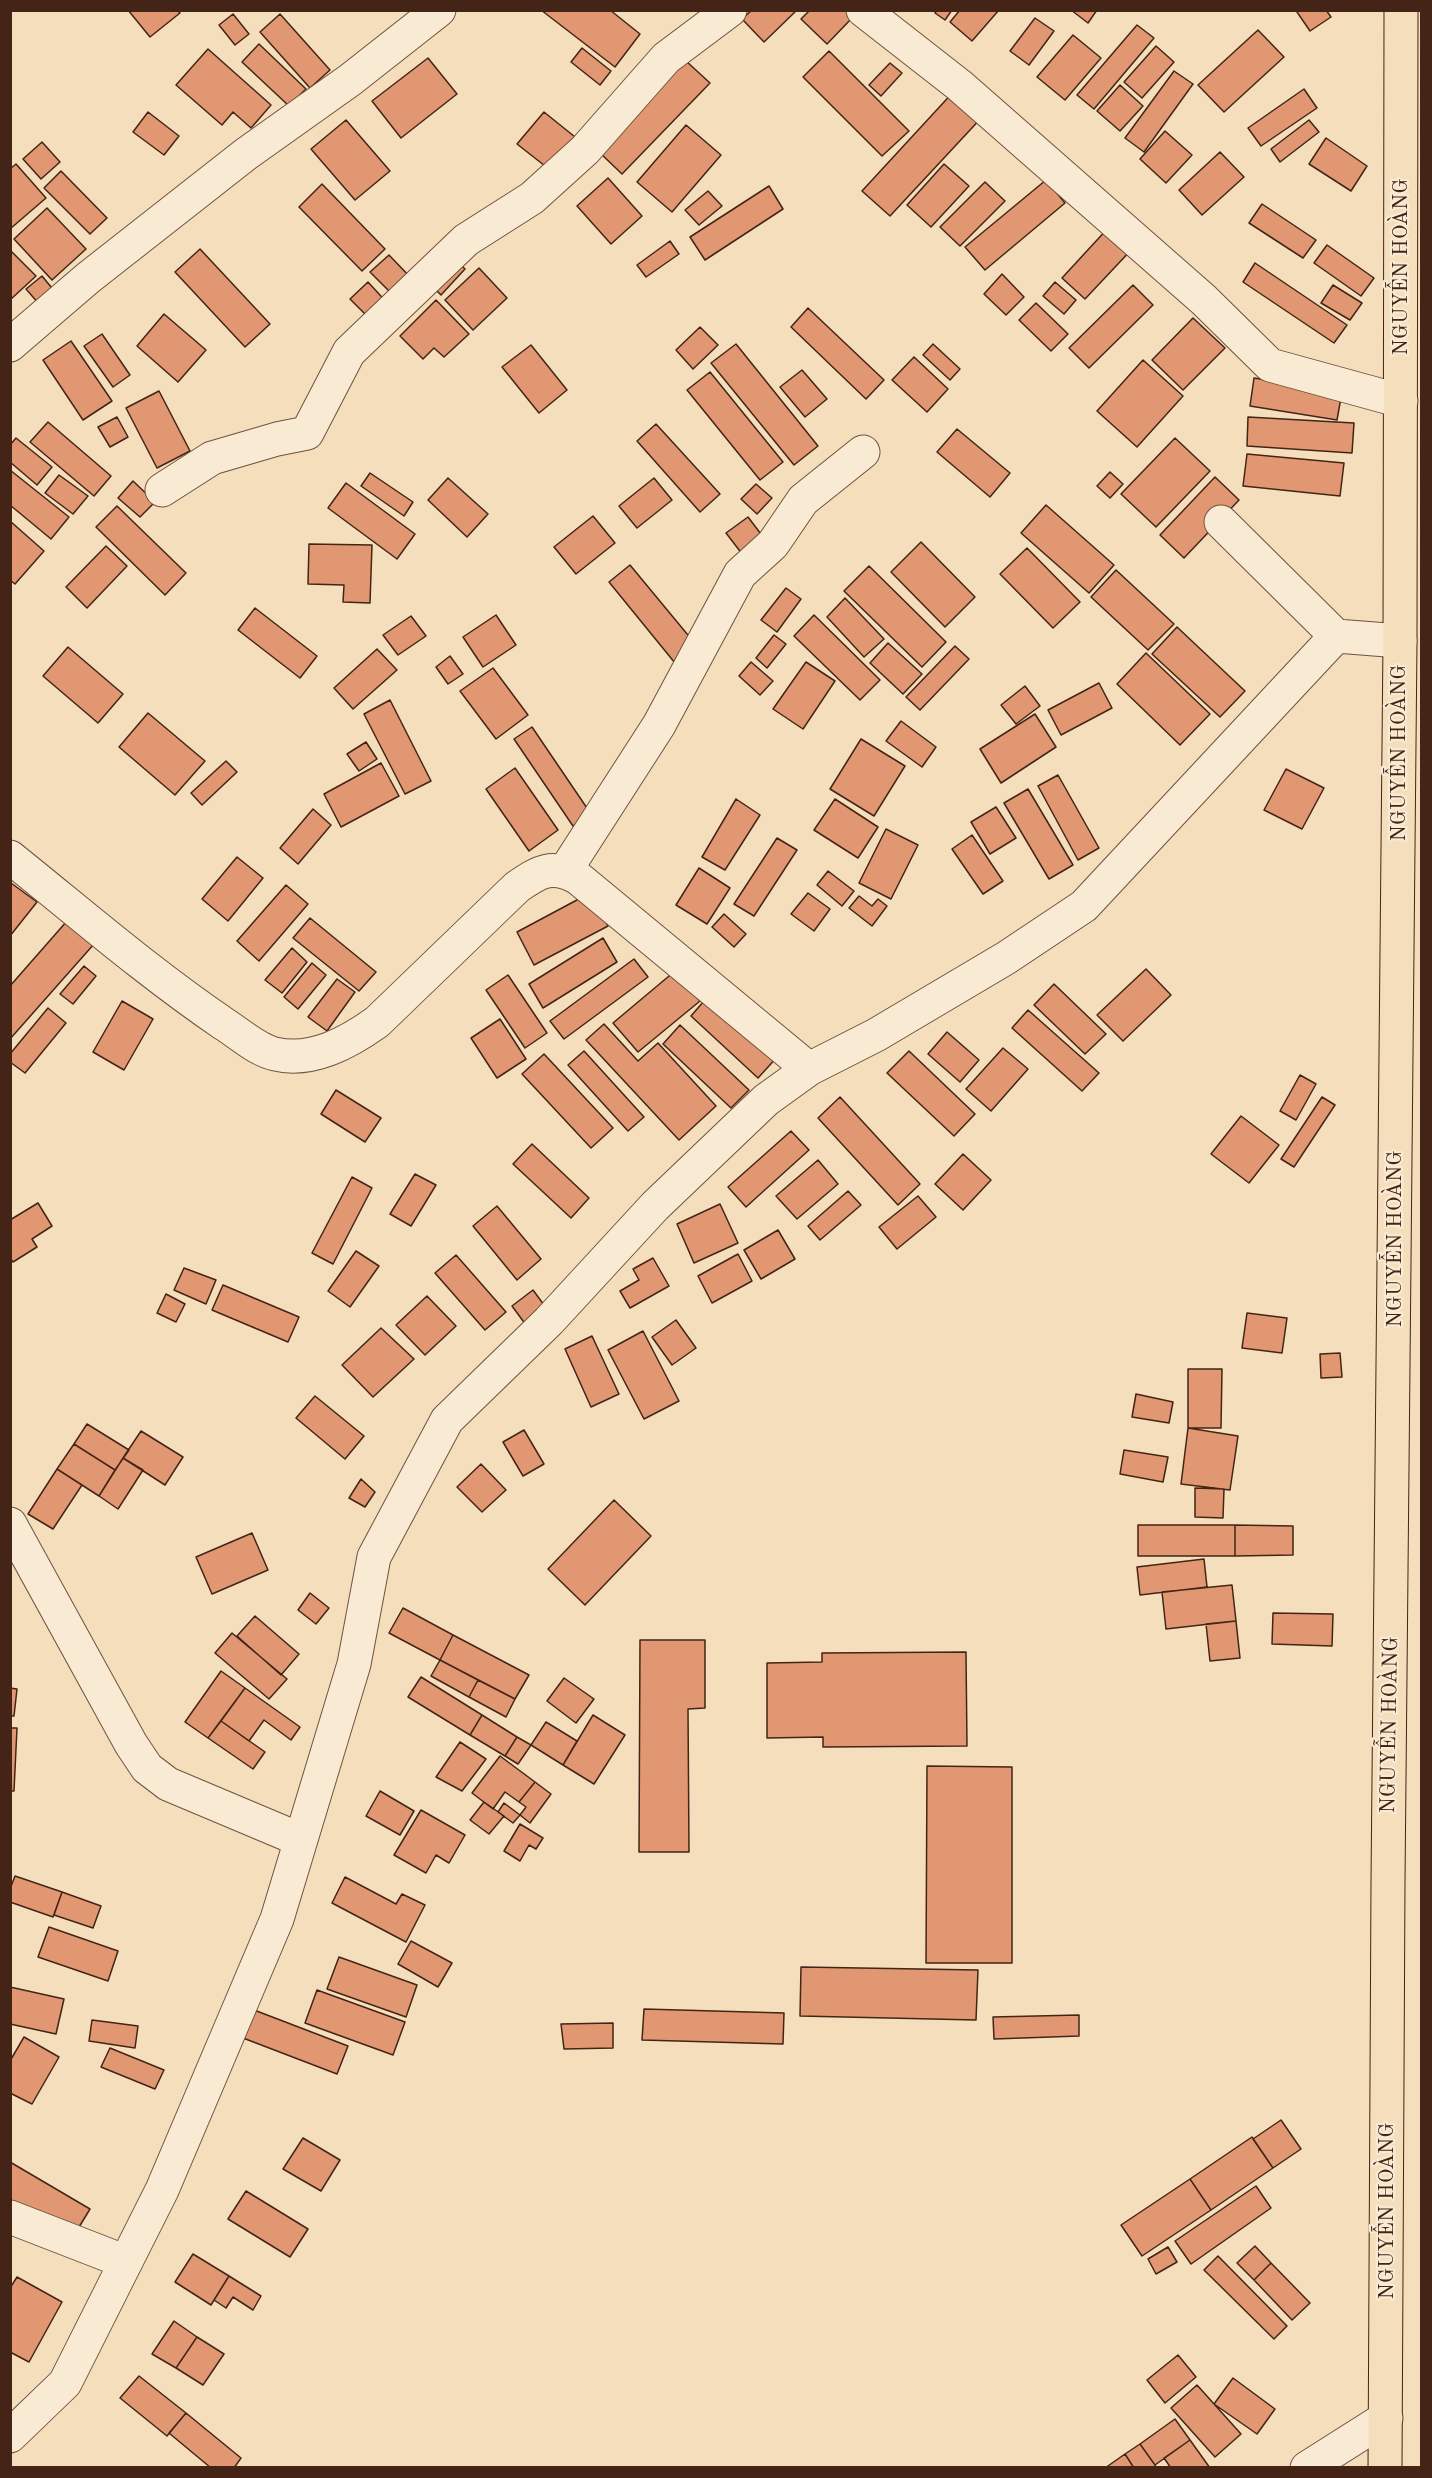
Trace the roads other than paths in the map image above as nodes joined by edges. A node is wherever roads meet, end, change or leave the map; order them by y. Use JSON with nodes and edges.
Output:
{"nodes":[{"id":1,"x":439,"y":10,"type":"edge"},
{"id":2,"x":730,"y":10,"type":"edge"},
{"id":3,"x":863,"y":10,"type":"edge"},
{"id":4,"x":1401,"y":10,"type":"edge"},
{"id":5,"x":10,"y":345,"type":"edge"},
{"id":6,"x":1401,"y":401,"type":"junction"},
{"id":7,"x":862,"y":452,"type":"dead end"},
{"id":8,"x":162,"y":490,"type":"dead end"},
{"id":9,"x":1221,"y":522,"type":"dead end"},
{"id":10,"x":1336,"y":636,"type":"junction"},
{"id":11,"x":1400,"y":642,"type":"junction"},
{"id":12,"x":10,"y":857,"type":"edge"},
{"id":13,"x":565,"y":871,"type":"junction"},
{"id":14,"x":809,"y":1069,"type":"junction"},
{"id":15,"x":10,"y":1524,"type":"edge"},
{"id":16,"x":301,"y":1840,"type":"junction"},
{"id":17,"x":10,"y":2217,"type":"edge"},
{"id":18,"x":126,"y":2262,"type":"junction"},
{"id":19,"x":1386,"y":2418,"type":"junction"},
{"id":20,"x":10,"y":2436,"type":"edge"},
{"id":21,"x":1307,"y":2468,"type":"edge"},
{"id":22,"x":1385,"y":2468,"type":"edge"}],
"edges":[{"from":1,"to":5,"type":"street"},
{"from":2,"to":8,"type":"street"},
{"from":3,"to":6,"type":"street"},
{"from":4,"to":6,"type":"highway","name":"NGUYỄN HOÀNG"},
{"from":6,"to":11,"type":"highway","name":"NGUYỄN HOÀNG"},
{"from":7,"to":13,"type":"street"},
{"from":9,"to":10,"type":"street"},
{"from":10,"to":11,"type":"street"},
{"from":10,"to":14,"type":"street"},
{"from":11,"to":19,"type":"highway","name":"NGUYỄN HOÀNG"},
{"from":12,"to":13,"type":"street"},
{"from":13,"to":14,"type":"street"},
{"from":14,"to":16,"type":"street"},
{"from":15,"to":16,"type":"street"},
{"from":16,"to":18,"type":"street"},
{"from":17,"to":18,"type":"street"},
{"from":18,"to":20,"type":"street"},
{"from":19,"to":21,"type":"street"},
{"from":19,"to":22,"type":"highway","name":"NGUYỄN HOÀNG"}]}
